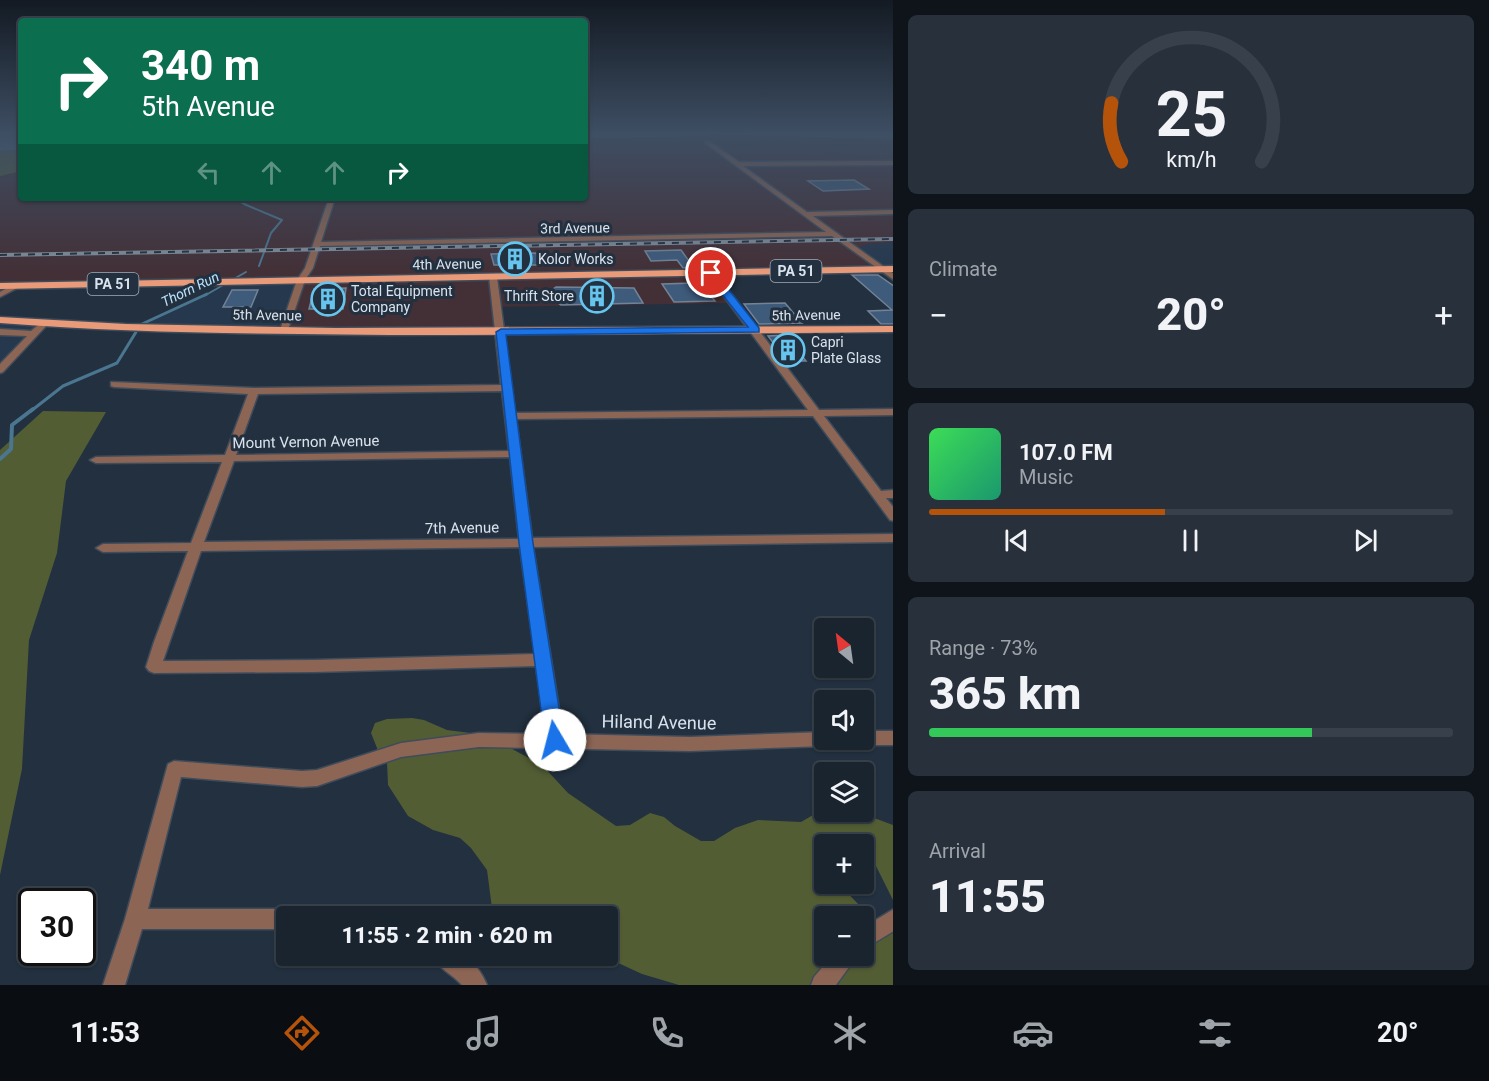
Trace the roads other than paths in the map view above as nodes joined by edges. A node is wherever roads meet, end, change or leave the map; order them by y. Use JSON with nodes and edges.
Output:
{"nodes":[{"id":1,"x":758,"y":180,"type":"edge"},
{"id":2,"x":331,"y":201,"type":"edge"},
{"id":3,"x":893,"y":212,"type":"edge"},
{"id":4,"x":806,"y":214,"type":"junction"},
{"id":5,"x":833,"y":234,"type":"junction"},
{"id":6,"x":317,"y":244,"type":"junction"},
{"id":7,"x":893,"y":269,"type":"edge"},
{"id":8,"x":882,"y":270,"type":"junction"},
{"id":9,"x":711,"y":273,"type":"junction"},
{"id":10,"x":493,"y":277,"type":"junction"},
{"id":11,"x":893,"y":277,"type":"edge"},
{"id":12,"x":301,"y":280,"type":"junction"},
{"id":13,"x":0,"y":286,"type":"edge"},
{"id":14,"x":17,"y":286,"type":"junction"},
{"id":15,"x":0,"y":295,"type":"edge"},
{"id":16,"x":0,"y":322,"type":"edge"},
{"id":17,"x":43,"y":324,"type":"junction"},
{"id":18,"x":893,"y":329,"type":"edge"},
{"id":19,"x":284,"y":330,"type":"junction"},
{"id":20,"x":755,"y":330,"type":"junction"},
{"id":21,"x":0,"y":332,"type":"edge"},
{"id":22,"x":501,"y":332,"type":"junction"},
{"id":23,"x":33,"y":334,"type":"junction"},
{"id":24,"x":0,"y":370,"type":"edge"},
{"id":25,"x":114,"y":384,"type":"dead end"},
{"id":26,"x":508,"y":388,"type":"junction"},
{"id":27,"x":254,"y":391,"type":"junction"},
{"id":28,"x":893,"y":412,"type":"edge"},
{"id":29,"x":816,"y":413,"type":"junction"},
{"id":30,"x":512,"y":416,"type":"junction"},
{"id":31,"x":516,"y":454,"type":"junction"},
{"id":32,"x":229,"y":458,"type":"junction"},
{"id":33,"x":96,"y":460,"type":"dead end"},
{"id":34,"x":893,"y":494,"type":"edge"},
{"id":35,"x":877,"y":495,"type":"junction"},
{"id":36,"x":893,"y":516,"type":"edge"},
{"id":37,"x":893,"y":538,"type":"edge"},
{"id":38,"x":526,"y":543,"type":"junction"},
{"id":39,"x":103,"y":548,"type":"dead end"},
{"id":40,"x":196,"y":548,"type":"junction"},
{"id":41,"x":544,"y":660,"type":"junction"},
{"id":42,"x":874,"y":738,"type":"edge"},
{"id":43,"x":893,"y":738,"type":"edge"},
{"id":44,"x":814,"y":739,"type":"edge"},
{"id":45,"x":555,"y":740,"type":"junction"},
{"id":46,"x":135,"y":919,"type":"junction"},
{"id":47,"x":276,"y":919,"type":"edge"},
{"id":48,"x":893,"y":920,"type":"edge"},
{"id":49,"x":874,"y":932,"type":"edge"},
{"id":50,"x":458,"y":966,"type":"edge"},
{"id":51,"x":837,"y":966,"type":"edge"},
{"id":52,"x":114,"y":985,"type":"edge"},
{"id":53,"x":476,"y":985,"type":"edge"},
{"id":54,"x":822,"y":985,"type":"edge"}],
"edges":[{"from":1,"to":4,"type":"street"},
{"from":2,"to":6,"type":"street"},
{"from":3,"to":4,"type":"street"},
{"from":4,"to":5,"type":"street"},
{"from":5,"to":6,"type":"street","name":"3rd Avenue"},
{"from":5,"to":8,"type":"street"},
{"from":6,"to":12,"type":"street"},
{"from":7,"to":8,"type":"main road","name":"4th Avenue","number":"PA 51"},
{"from":8,"to":9,"type":"main road","name":"4th Avenue","number":"PA 51"},
{"from":8,"to":11,"type":"street"},
{"from":9,"to":10,"type":"main road","name":"4th Avenue","number":"PA 51"},
{"from":9,"to":20,"type":"street"},
{"from":10,"to":12,"type":"main road","name":"4th Avenue","number":"PA 51"},
{"from":10,"to":22,"type":"street"},
{"from":12,"to":14,"type":"main road","name":"4th Avenue","number":"PA 51"},
{"from":12,"to":19,"type":"street"},
{"from":13,"to":14,"type":"main road","name":"4th Avenue","number":"PA 51"},
{"from":14,"to":15,"type":"street"},
{"from":16,"to":17,"type":"main road","name":"5th Avenue"},
{"from":17,"to":19,"type":"main road","name":"5th Avenue"},
{"from":17,"to":23,"type":"street"},
{"from":18,"to":20,"type":"main road","name":"5th Avenue"},
{"from":19,"to":22,"type":"main road","name":"5th Avenue"},
{"from":20,"to":22,"type":"main road","name":"5th Avenue"},
{"from":20,"to":29,"type":"street"},
{"from":21,"to":23,"type":"street"},
{"from":22,"to":26,"type":"street"},
{"from":23,"to":24,"type":"street"},
{"from":25,"to":27,"type":"street"},
{"from":26,"to":27,"type":"street"},
{"from":26,"to":30,"type":"street"},
{"from":27,"to":32,"type":"street"},
{"from":28,"to":29,"type":"street"},
{"from":29,"to":30,"type":"street"},
{"from":29,"to":35,"type":"street"},
{"from":30,"to":31,"type":"street"},
{"from":31,"to":32,"type":"street","name":"Mount Vernon Avenue"},
{"from":31,"to":38,"type":"street"},
{"from":32,"to":33,"type":"street","name":"Mount Vernon Avenue"},
{"from":32,"to":40,"type":"street"},
{"from":34,"to":35,"type":"street"},
{"from":35,"to":36,"type":"street"},
{"from":37,"to":38,"type":"street","name":"7th Avenue"},
{"from":38,"to":40,"type":"street","name":"7th Avenue"},
{"from":38,"to":41,"type":"street"},
{"from":39,"to":40,"type":"street","name":"7th Avenue"},
{"from":40,"to":41,"type":"street"},
{"from":41,"to":45,"type":"street"},
{"from":42,"to":43,"type":"street"},
{"from":44,"to":45,"type":"street","name":"Hiland Avenue"},
{"from":45,"to":46,"type":"street","name":"Hiland Avenue"},
{"from":46,"to":47,"type":"street"},
{"from":46,"to":52,"type":"street"},
{"from":48,"to":49,"type":"street"},
{"from":50,"to":53,"type":"street"},
{"from":51,"to":54,"type":"street"}]}
